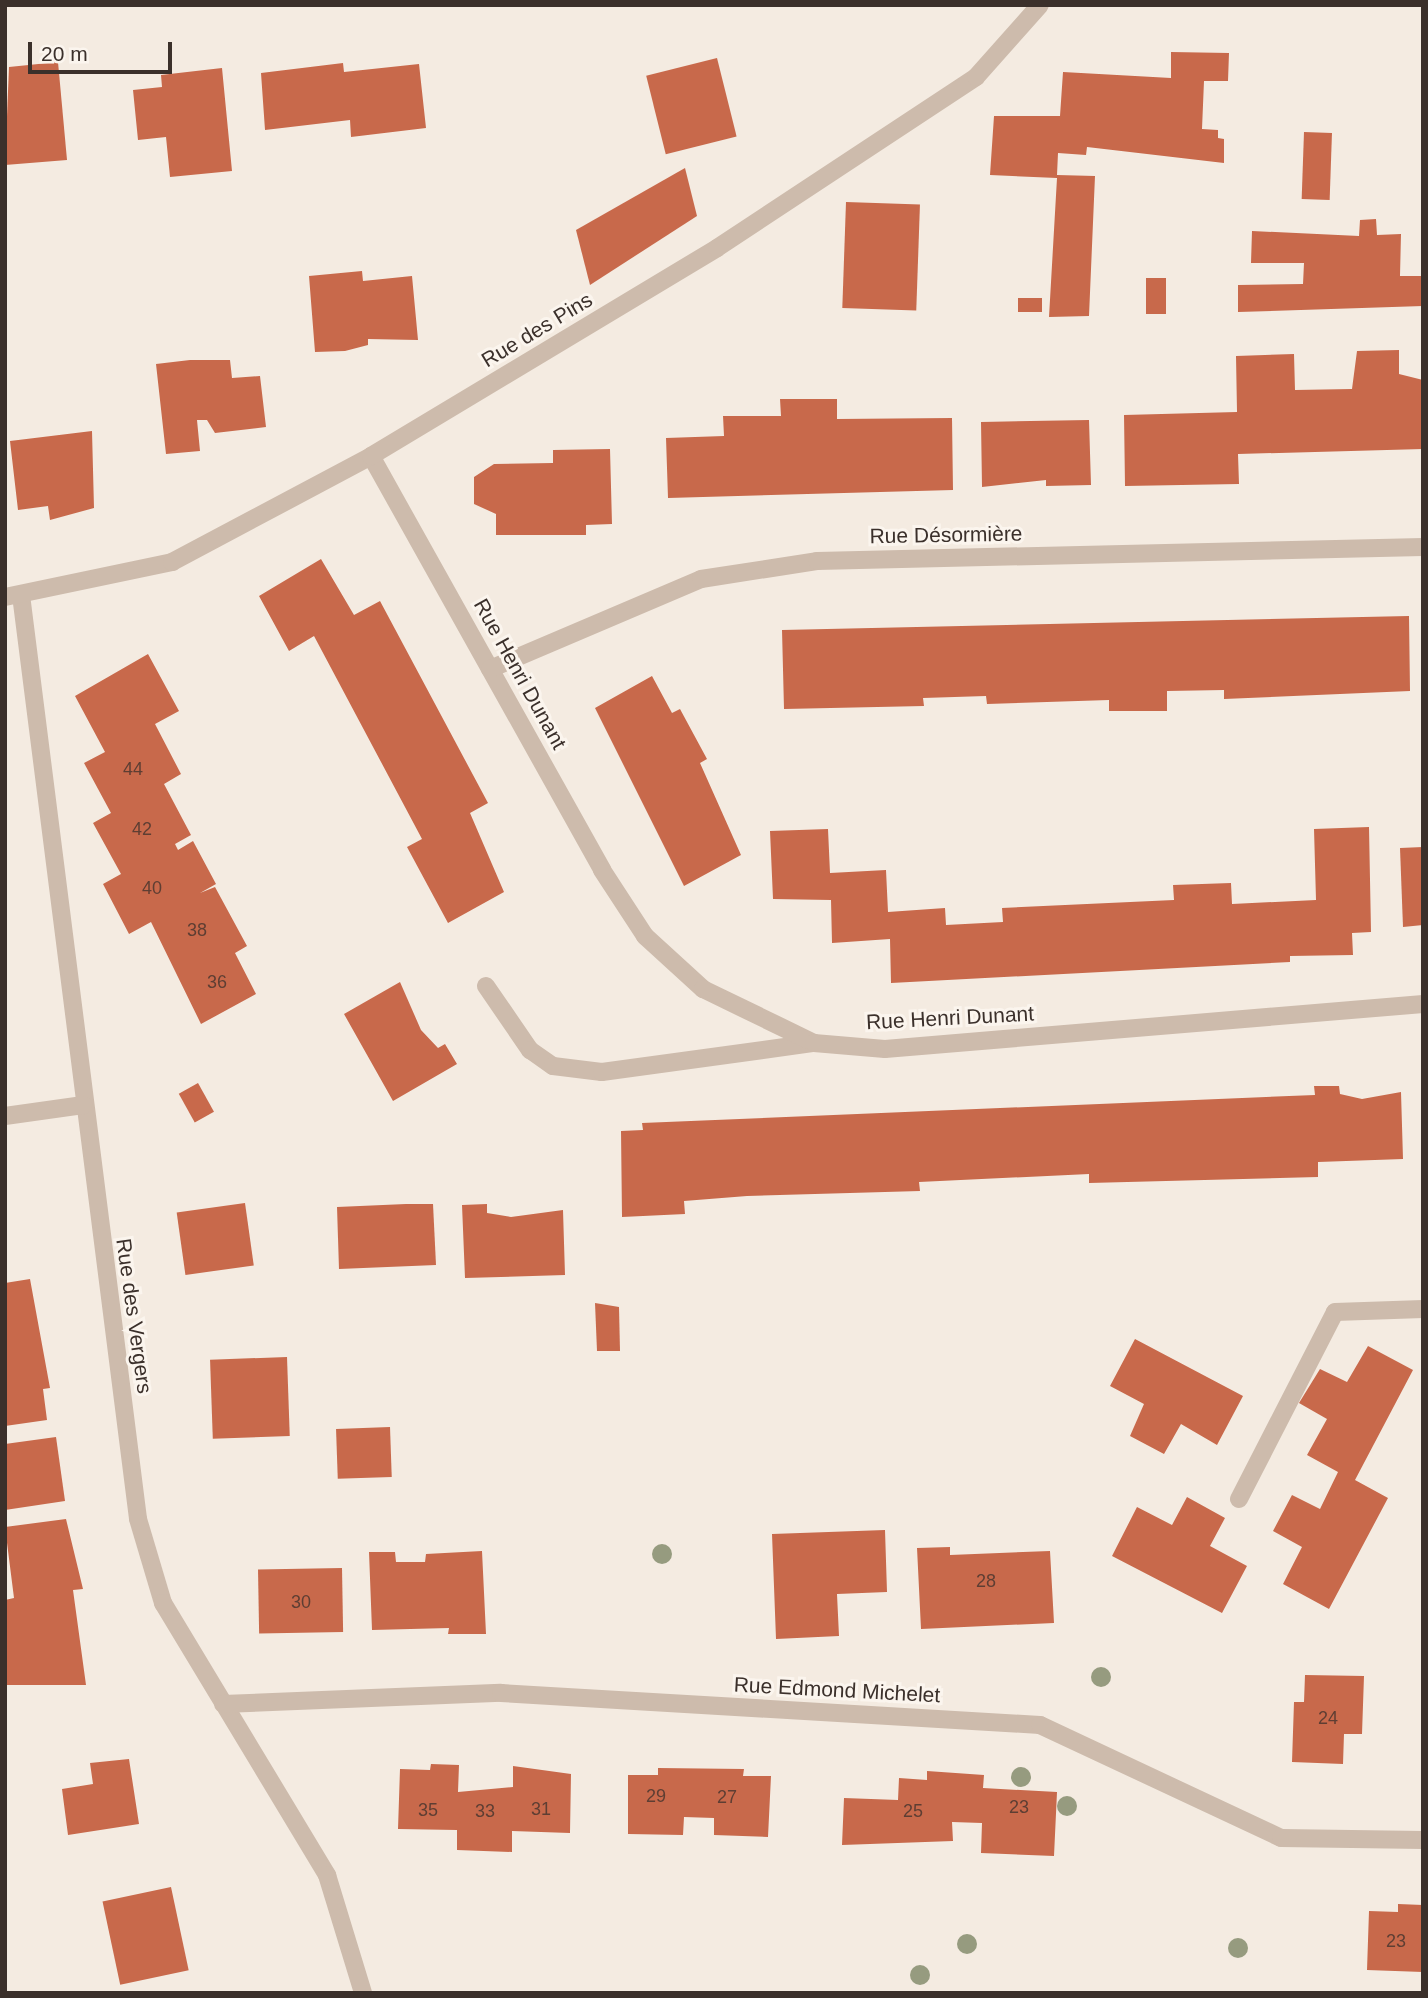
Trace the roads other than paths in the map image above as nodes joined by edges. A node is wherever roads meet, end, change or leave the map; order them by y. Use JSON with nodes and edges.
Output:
{"nodes":[{"id":1,"x":1040,"y":5,"type":"edge"},
{"id":2,"x":372,"y":456,"type":"junction"},
{"id":3,"x":1423,"y":547,"type":"edge"},
{"id":4,"x":13,"y":596,"type":"edge"},
{"id":5,"x":490,"y":669,"type":"junction"},
{"id":6,"x":486,"y":986,"type":"dead end"},
{"id":7,"x":1423,"y":1004,"type":"edge"},
{"id":8,"x":814,"y":1042,"type":"junction"},
{"id":9,"x":83,"y":1105,"type":"junction"},
{"id":10,"x":5,"y":1116,"type":"edge"},
{"id":11,"x":1423,"y":1309,"type":"edge"},
{"id":12,"x":1238,"y":1499,"type":"dead end"},
{"id":13,"x":223,"y":1704,"type":"junction"},
{"id":14,"x":1423,"y":1840,"type":"edge"},
{"id":15,"x":363,"y":1993,"type":"edge"}],
"edges":[{"from":1,"to":2,"type":"street","name":"Rue des Pins"},
{"from":2,"to":4,"type":"street","name":"Rue des Pins"},
{"from":2,"to":5,"type":"street","name":"Rue Henri Dunant"},
{"from":3,"to":5,"type":"street","name":"Rue Désormière"},
{"from":4,"to":9,"type":"street","name":"Rue des Vergers"},
{"from":5,"to":8,"type":"street","name":"Rue Henri Dunant"},
{"from":6,"to":8,"type":"street"},
{"from":7,"to":8,"type":"street","name":"Rue Henri Dunant"},
{"from":9,"to":10,"type":"street"},
{"from":9,"to":13,"type":"street","name":"Rue des Vergers"},
{"from":11,"to":12,"type":"street"},
{"from":13,"to":14,"type":"street","name":"Rue Edmond Michelet"},
{"from":13,"to":15,"type":"street","name":"Rue des Vergers"}]}
